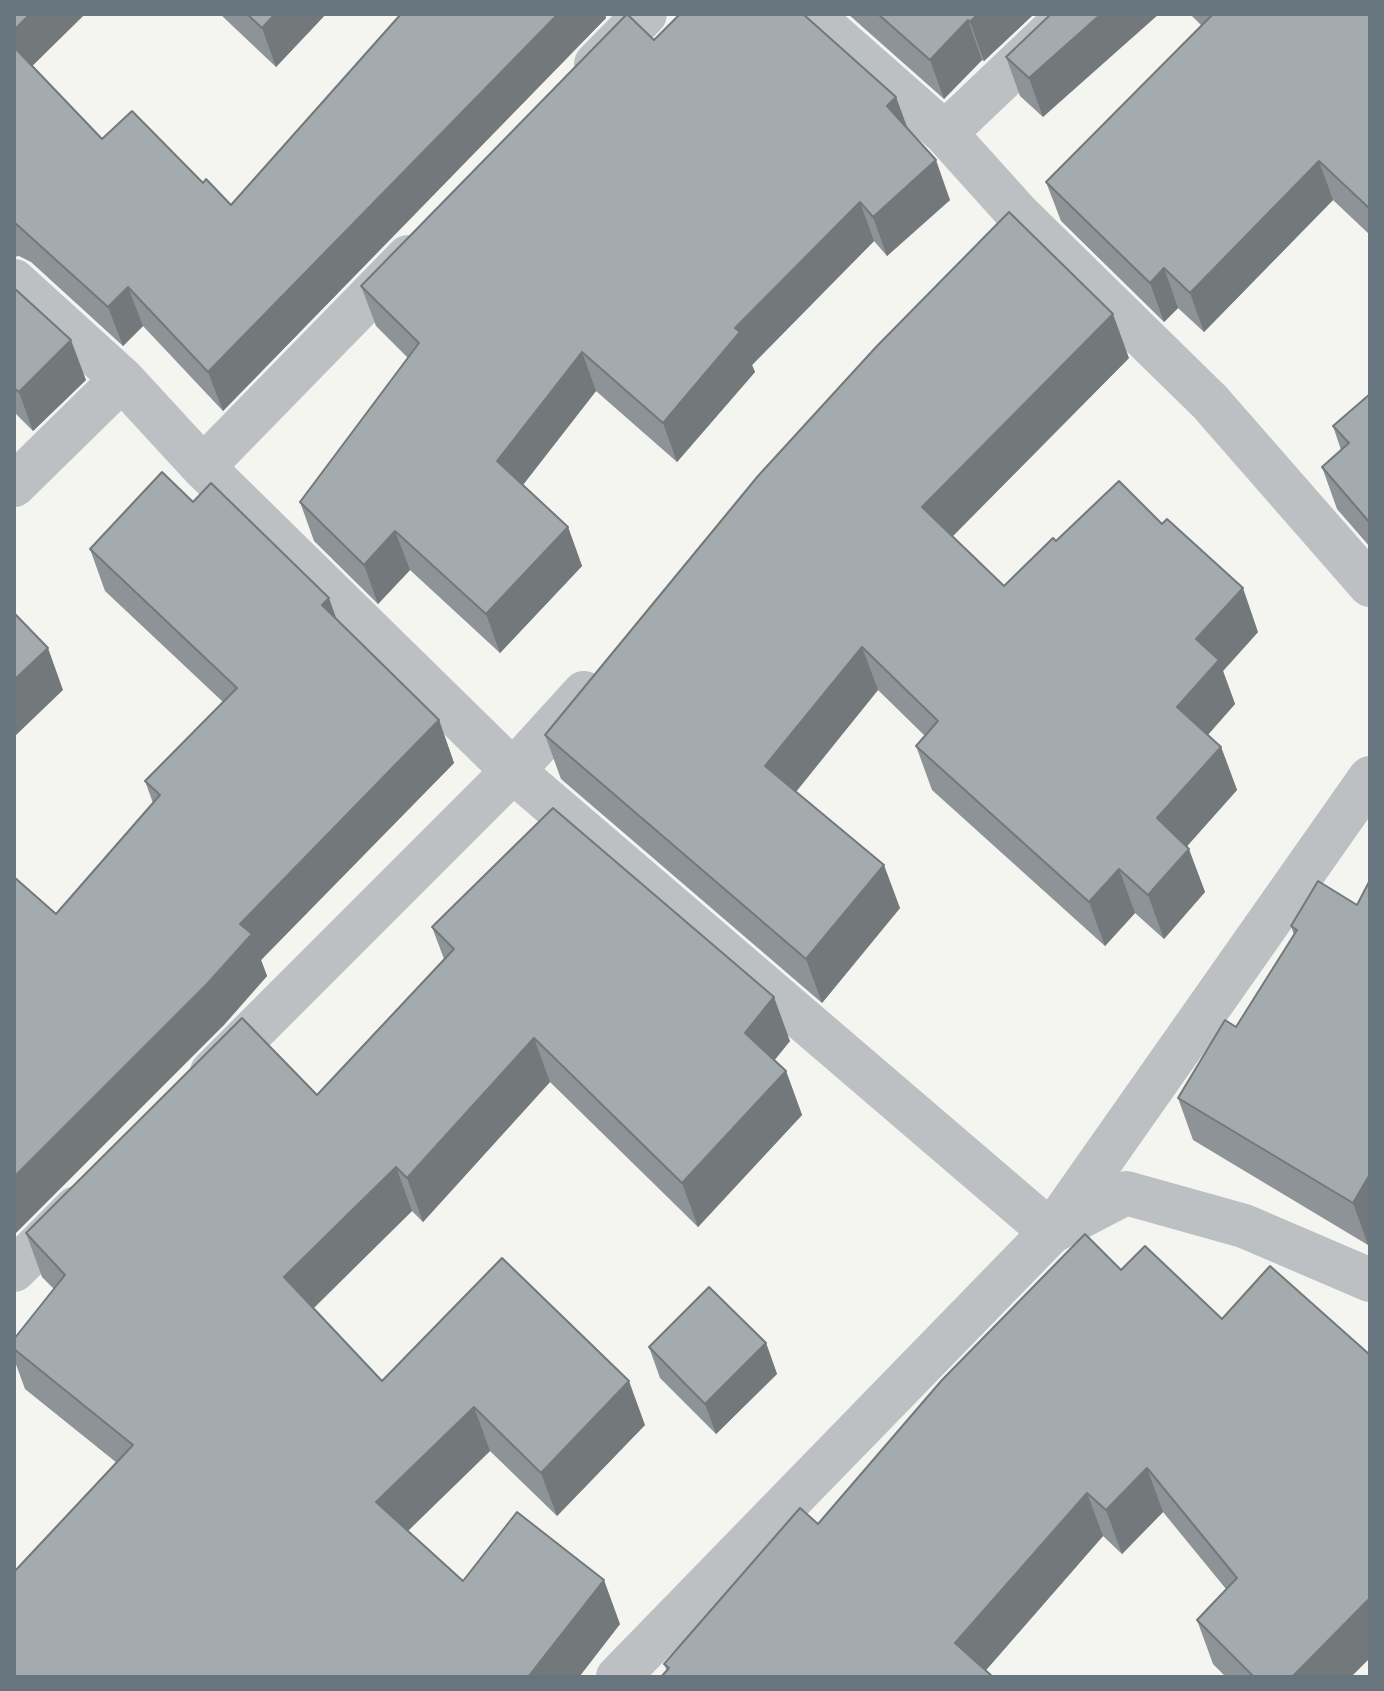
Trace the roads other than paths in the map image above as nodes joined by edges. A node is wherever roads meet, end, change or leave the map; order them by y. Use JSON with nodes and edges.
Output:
{"nodes":[{"id":1,"x":645,"y":14,"type":"edge"},
{"id":2,"x":810,"y":14,"type":"edge"},
{"id":3,"x":1070,"y":14,"type":"edge"},
{"id":4,"x":567,"y":93,"type":"edge"},
{"id":5,"x":945,"y":133,"type":"junction"},
{"id":6,"x":1018,"y":214,"type":"junction"},
{"id":7,"x":435,"y":229,"type":"edge"},
{"id":8,"x":987,"y":248,"type":"edge"},
{"id":9,"x":14,"y":281,"type":"edge"},
{"id":10,"x":122,"y":379,"type":"junction"},
{"id":11,"x":203,"y":467,"type":"junction"},
{"id":12,"x":14,"y":485,"type":"edge"},
{"id":13,"x":1370,"y":585,"type":"edge"},
{"id":14,"x":608,"y":667,"type":"edge"},
{"id":15,"x":513,"y":771,"type":"junction"},
{"id":16,"x":1370,"y":778,"type":"edge"},
{"id":17,"x":180,"y":1104,"type":"edge"},
{"id":18,"x":103,"y":1181,"type":"edge"},
{"id":19,"x":1051,"y":1232,"type":"junction"},
{"id":20,"x":14,"y":1270,"type":"edge"},
{"id":21,"x":1370,"y":1280,"type":"edge"},
{"id":22,"x":618,"y":1677,"type":"edge"}],
"edges":[{"from":1,"to":4,"type":"street"},
{"from":2,"to":5,"type":"street"},
{"from":3,"to":5,"type":"street"},
{"from":5,"to":6,"type":"street"},
{"from":6,"to":8,"type":"street"},
{"from":6,"to":13,"type":"street"},
{"from":7,"to":11,"type":"street"},
{"from":9,"to":10,"type":"street"},
{"from":10,"to":11,"type":"street"},
{"from":10,"to":12,"type":"street"},
{"from":11,"to":15,"type":"street"},
{"from":14,"to":15,"type":"street"},
{"from":15,"to":17,"type":"street"},
{"from":15,"to":19,"type":"street"},
{"from":16,"to":19,"type":"street"},
{"from":18,"to":20,"type":"street"},
{"from":19,"to":21,"type":"street"},
{"from":19,"to":22,"type":"street"}]}
